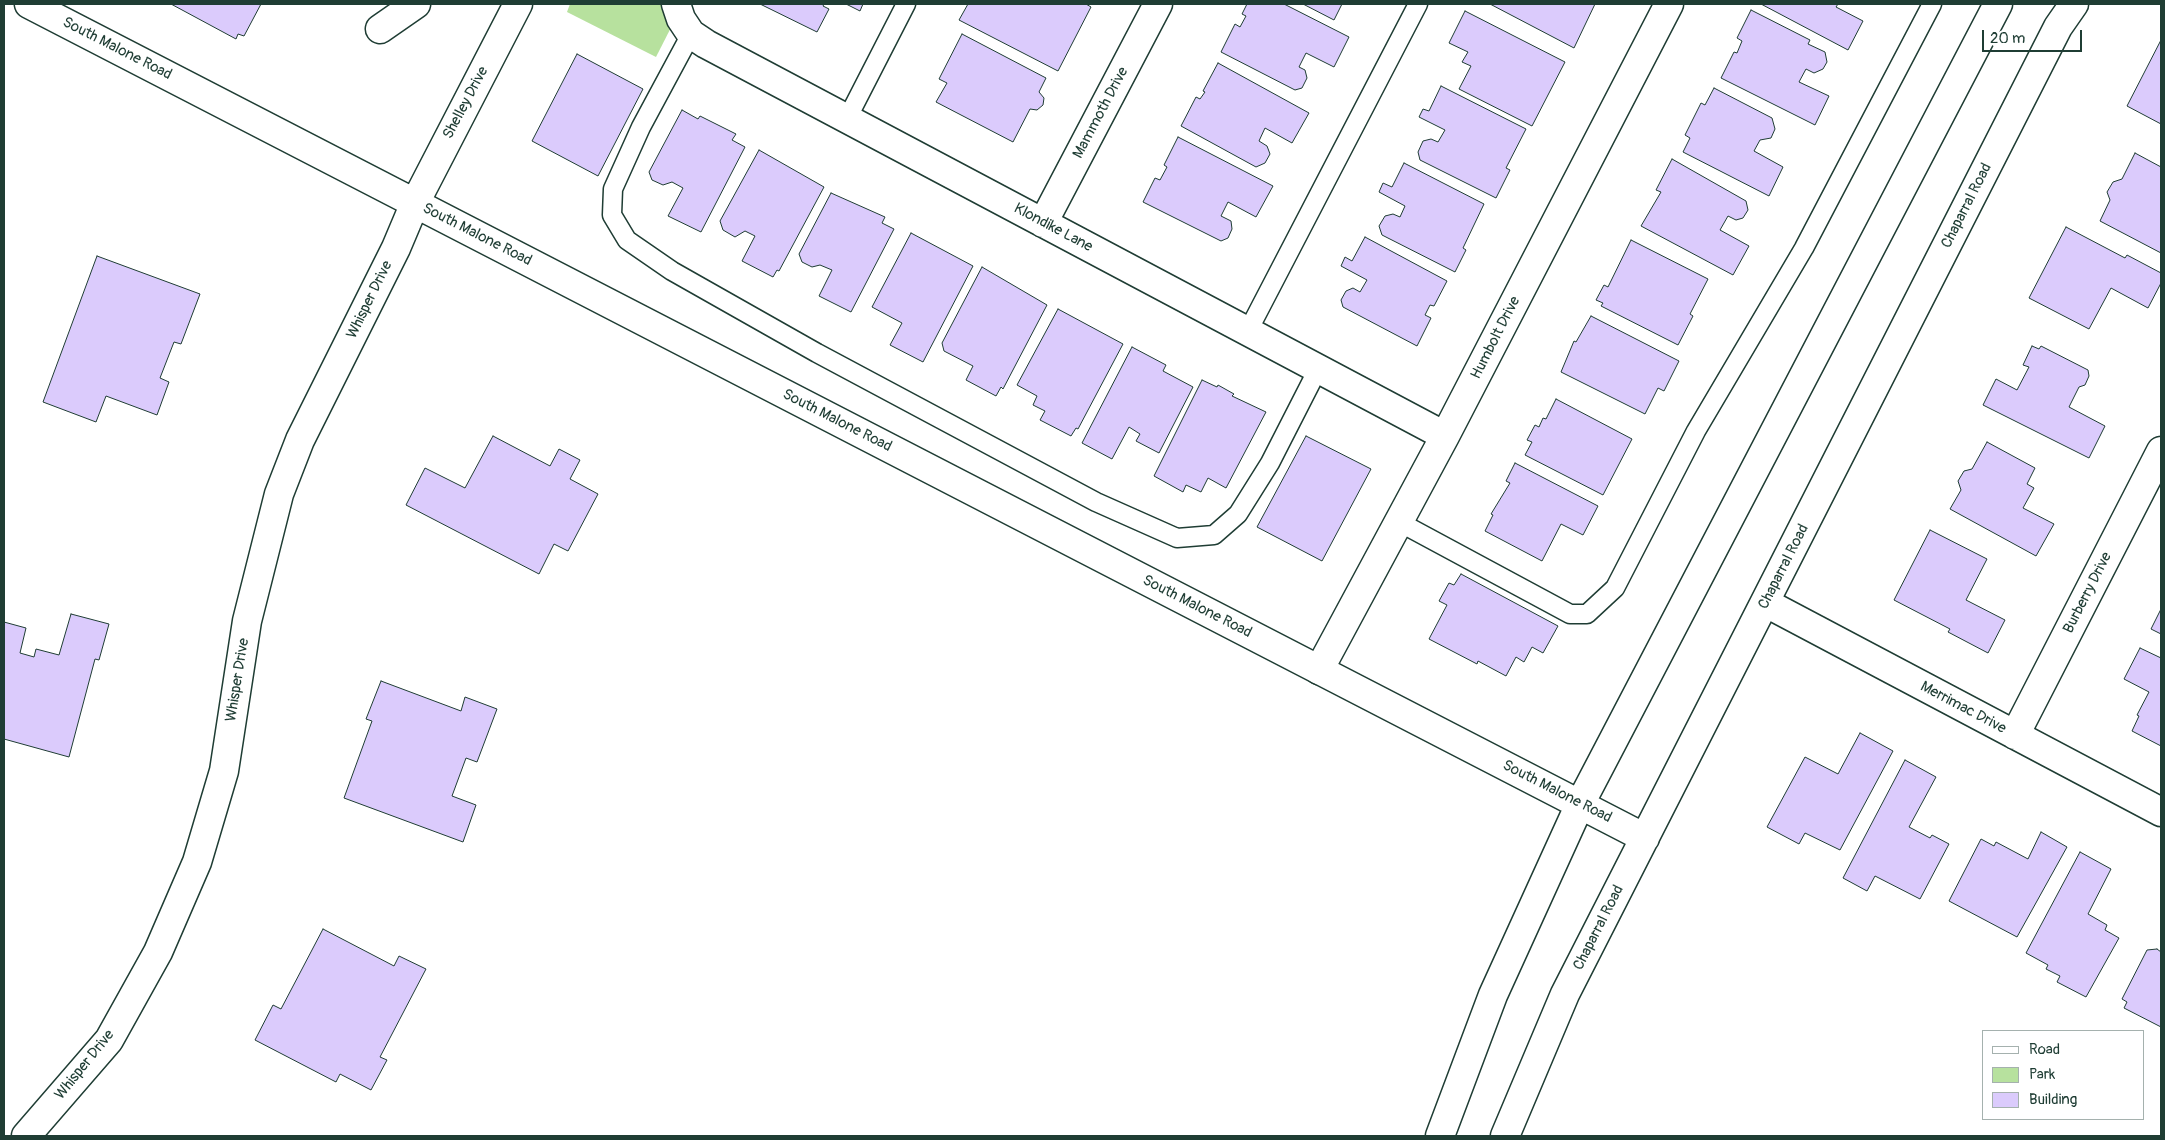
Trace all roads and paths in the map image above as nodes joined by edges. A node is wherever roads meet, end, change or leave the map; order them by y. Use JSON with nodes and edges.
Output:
{"nodes":[{"id":1,"x":29,"y":4,"type":"edge"},
{"id":2,"x":416,"y":4,"type":"edge"},
{"id":3,"x":518,"y":4,"type":"edge"},
{"id":4,"x":676,"y":4,"type":"edge"},
{"id":5,"x":906,"y":4,"type":"edge"},
{"id":6,"x":1158,"y":4,"type":"edge"},
{"id":7,"x":1418,"y":4,"type":"edge"},
{"id":8,"x":1669,"y":4,"type":"edge"},
{"id":9,"x":1932,"y":4,"type":"edge"},
{"id":10,"x":1998,"y":4,"type":"edge"},
{"id":11,"x":2074,"y":4,"type":"edge"},
{"id":12,"x":380,"y":29,"type":"dead end"},
{"id":13,"x":691,"y":34,"type":"junction"},
{"id":14,"x":847,"y":118,"type":"junction"},
{"id":15,"x":415,"y":202,"type":"junction"},
{"id":16,"x":1043,"y":223,"type":"junction"},
{"id":17,"x":1248,"y":331,"type":"junction"},
{"id":18,"x":1318,"y":369,"type":"junction"},
{"id":19,"x":1445,"y":436,"type":"junction"},
{"id":20,"x":2161,"y":451,"type":"edge"},
{"id":21,"x":1398,"y":522,"type":"junction"},
{"id":22,"x":1766,"y":603,"type":"junction"},
{"id":23,"x":1319,"y":670,"type":"junction"},
{"id":24,"x":2015,"y":735,"type":"junction"},
{"id":25,"x":1580,"y":804,"type":"junction"},
{"id":26,"x":2161,"y":812,"type":"edge"},
{"id":27,"x":1645,"y":838,"type":"junction"},
{"id":28,"x":26,"y":1136,"type":"edge"},
{"id":29,"x":1440,"y":1136,"type":"edge"},
{"id":30,"x":1506,"y":1136,"type":"edge"}],
"edges":[{"from":1,"to":15,"type":"street","name":"South Malone Road"},
{"from":2,"to":12,"type":"street"},
{"from":3,"to":15,"type":"street","name":"Shelley Drive"},
{"from":4,"to":13,"type":"street","name":"Klondike Lane"},
{"from":5,"to":14,"type":"lane"},
{"from":6,"to":16,"type":"street","name":"Mammoth Drive"},
{"from":7,"to":17,"type":"lane"},
{"from":8,"to":19,"type":"street","name":"Humbolt Drive"},
{"from":9,"to":21,"type":"lane"},
{"from":10,"to":25,"type":"street"},
{"from":11,"to":22,"type":"street","name":"Chaparral Road"},
{"from":13,"to":14,"type":"street","name":"Klondike Lane"},
{"from":13,"to":18,"type":"lane"},
{"from":14,"to":16,"type":"street","name":"Klondike Lane"},
{"from":15,"to":23,"type":"street","name":"South Malone Road"},
{"from":15,"to":28,"type":"street","name":"Whisper Drive"},
{"from":16,"to":17,"type":"street","name":"Klondike Lane"},
{"from":17,"to":18,"type":"street","name":"Klondike Lane"},
{"from":18,"to":19,"type":"street","name":"Klondike Lane"},
{"from":19,"to":21,"type":"street","name":"Humbolt Drive"},
{"from":20,"to":24,"type":"street","name":"Burberry Drive"},
{"from":21,"to":23,"type":"street","name":"Humbolt Drive"},
{"from":22,"to":24,"type":"street","name":"Merrimac Drive"},
{"from":22,"to":27,"type":"street","name":"Chaparral Road"},
{"from":23,"to":25,"type":"street","name":"South Malone Road"},
{"from":24,"to":26,"type":"street","name":"Merrimac Drive"},
{"from":25,"to":27,"type":"street","name":"South Malone Road"},
{"from":25,"to":29,"type":"street"},
{"from":27,"to":30,"type":"street","name":"Chaparral Road"}]}
